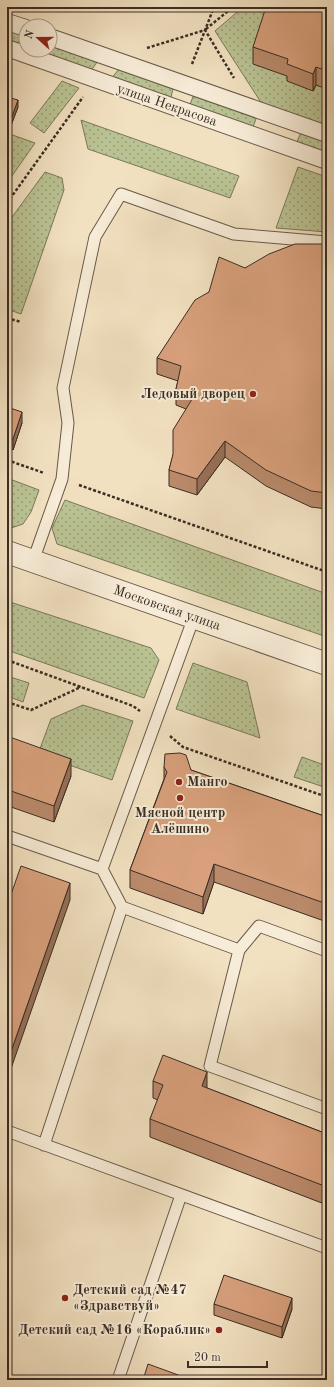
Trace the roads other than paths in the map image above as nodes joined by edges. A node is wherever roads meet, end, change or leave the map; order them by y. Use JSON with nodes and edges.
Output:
{"nodes":[{"id":1,"x":7,"y":22,"type":"edge"},
{"id":2,"x":18,"y":25,"type":"edge"},
{"id":3,"x":58,"y":40,"type":"edge"},
{"id":4,"x":7,"y":48,"type":"edge"},
{"id":5,"x":327,"y":134,"type":"edge"},
{"id":6,"x":327,"y":160,"type":"edge"},
{"id":7,"x":327,"y":242,"type":"edge"},
{"id":8,"x":7,"y":552,"type":"edge"},
{"id":9,"x":33,"y":561,"type":"junction"},
{"id":10,"x":194,"y":618,"type":"junction"},
{"id":11,"x":327,"y":664,"type":"edge"},
{"id":12,"x":7,"y":836,"type":"edge"},
{"id":13,"x":102,"y":869,"type":"junction"},
{"id":14,"x":122,"y":907,"type":"junction"},
{"id":15,"x":239,"y":950,"type":"junction"},
{"id":16,"x":327,"y":951,"type":"edge"},
{"id":17,"x":327,"y":1109,"type":"edge"},
{"id":18,"x":7,"y":1131,"type":"edge"},
{"id":19,"x":44,"y":1144,"type":"junction"},
{"id":20,"x":181,"y":1195,"type":"junction"},
{"id":21,"x":327,"y":1248,"type":"edge"},
{"id":22,"x":118,"y":1380,"type":"edge"}],
"edges":[{"from":1,"to":2,"type":"street"},
{"from":3,"to":5,"type":"street","name":"улица Некрасова"},
{"from":4,"to":6,"type":"street","name":"улица Некрасова"},
{"from":7,"to":9,"type":"lane"},
{"from":8,"to":9,"type":"street","name":"Московская улица"},
{"from":9,"to":10,"type":"street","name":"Московская улица"},
{"from":10,"to":11,"type":"street","name":"Московская улица"},
{"from":10,"to":13,"type":"lane"},
{"from":12,"to":13,"type":"lane"},
{"from":13,"to":14,"type":"lane"},
{"from":14,"to":15,"type":"lane"},
{"from":14,"to":19,"type":"lane"},
{"from":15,"to":16,"type":"lane"},
{"from":15,"to":17,"type":"lane"},
{"from":18,"to":19,"type":"lane"},
{"from":19,"to":20,"type":"lane"},
{"from":20,"to":21,"type":"lane"},
{"from":20,"to":22,"type":"lane"}]}
